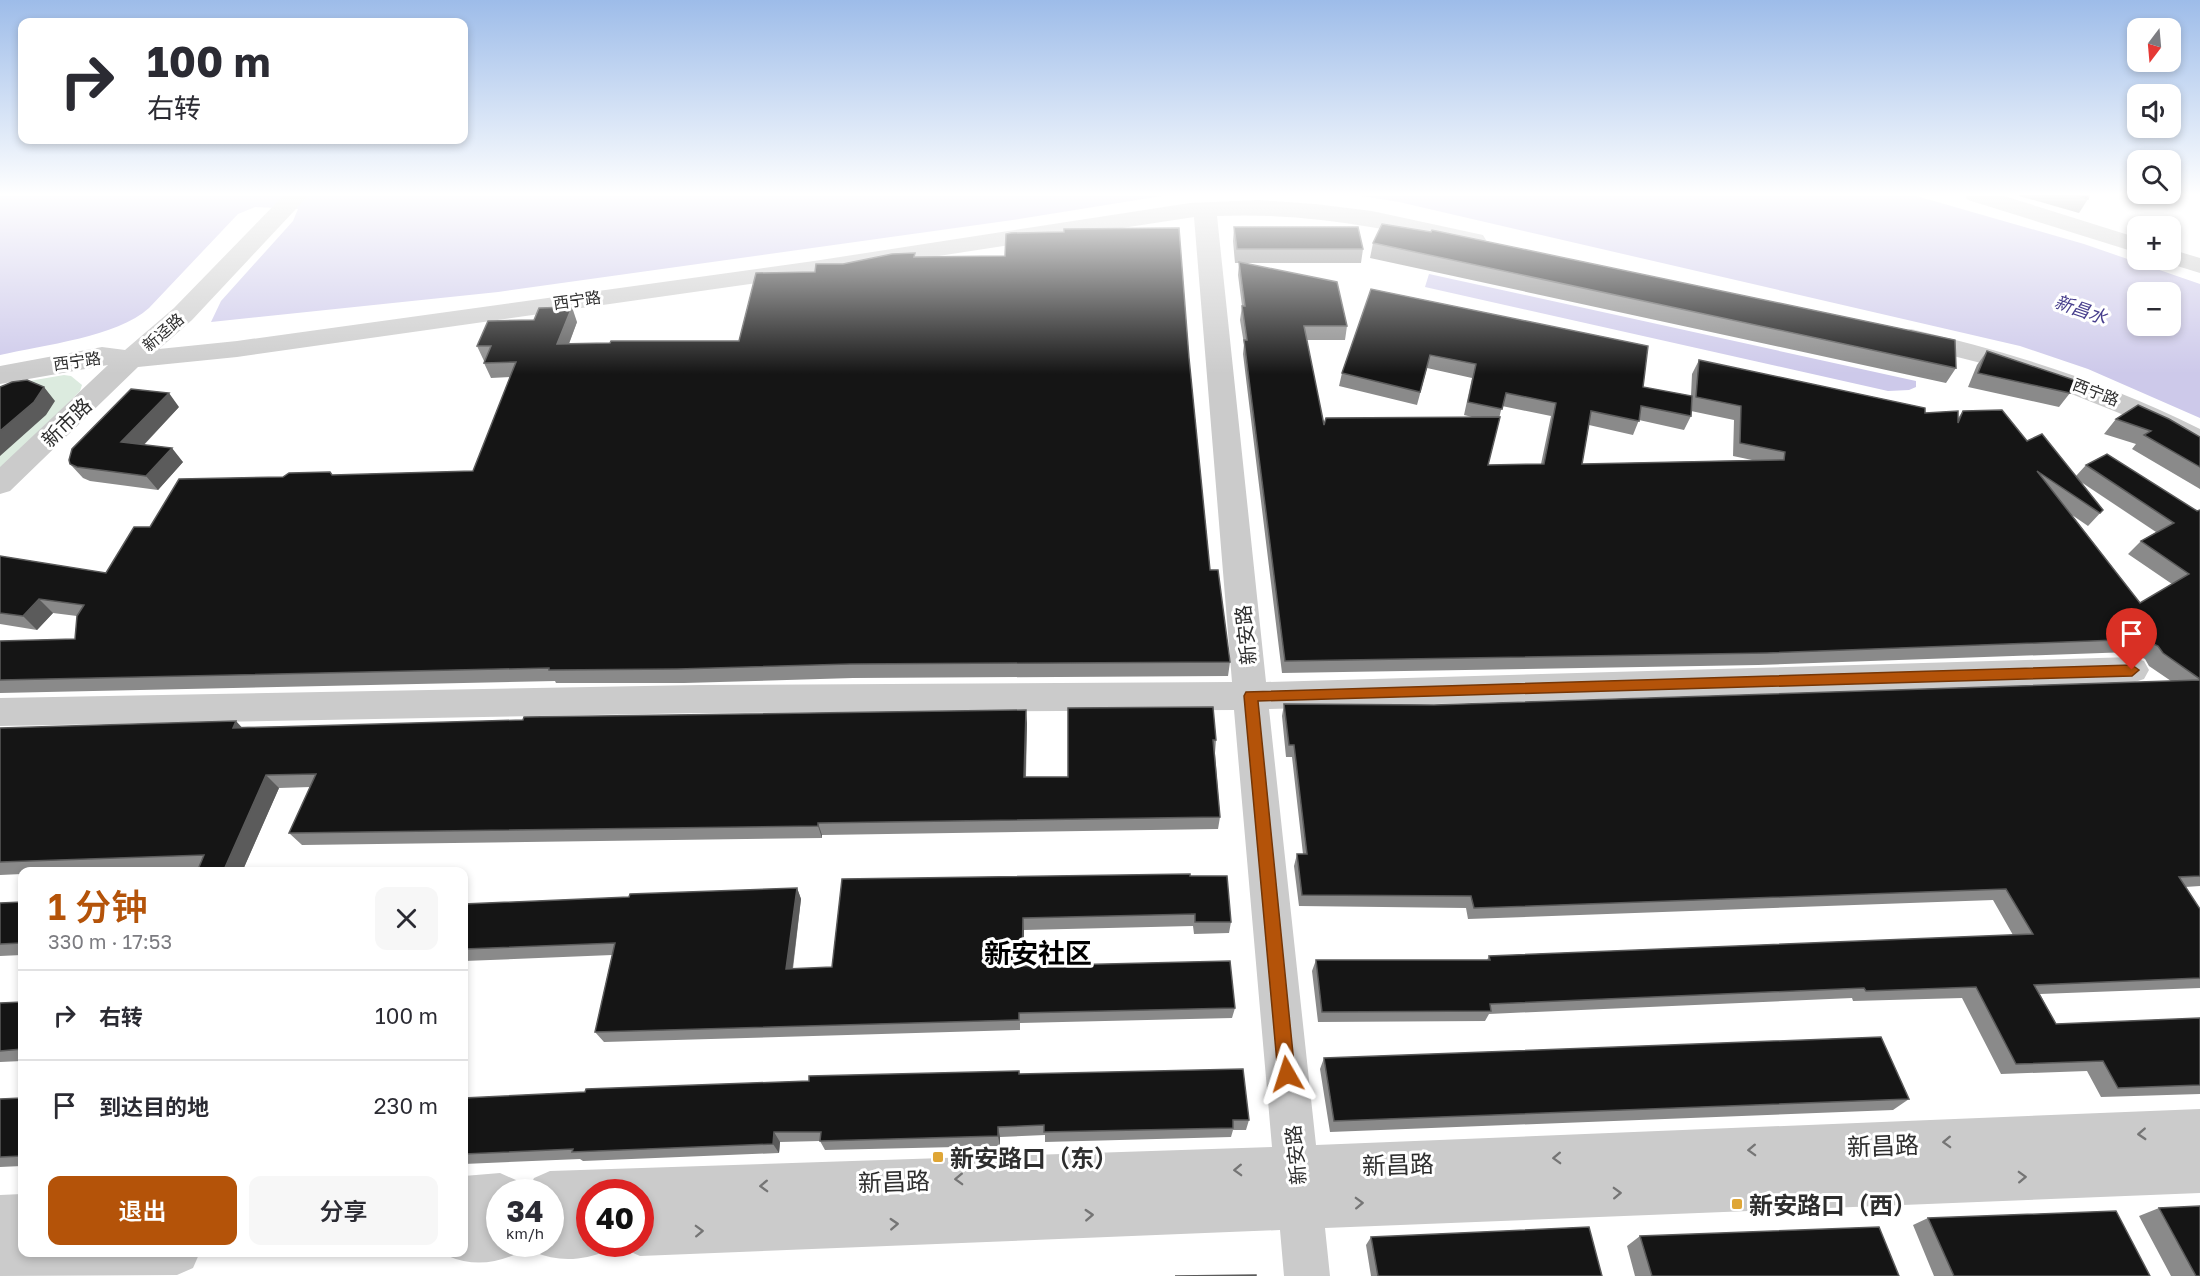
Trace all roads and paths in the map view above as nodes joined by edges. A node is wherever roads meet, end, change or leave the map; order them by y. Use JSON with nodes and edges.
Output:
{"nodes":[{"id":1,"x":233,"y":255,"type":"edge"},
{"id":2,"x":903,"y":255,"type":"edge"},
{"id":3,"x":1209,"y":255,"type":"edge"},
{"id":4,"x":2181,"y":260,"type":"edge"},
{"id":5,"x":2200,"y":266,"type":"edge"},
{"id":6,"x":1890,"y":332,"type":"edge"},
{"id":7,"x":131,"y":359,"type":"junction"},
{"id":8,"x":0,"y":375,"type":"edge"},
{"id":9,"x":2200,"y":441,"type":"edge"},
{"id":10,"x":0,"y":484,"type":"edge"},
{"id":11,"x":2132,"y":670,"type":"dead end"},
{"id":12,"x":1251,"y":696,"type":"junction"},
{"id":13,"x":0,"y":712,"type":"edge"},
{"id":14,"x":2200,"y":1131,"type":"edge"},
{"id":15,"x":2200,"y":1171,"type":"edge"},
{"id":16,"x":1299,"y":1186,"type":"junction"},
{"id":17,"x":654,"y":1191,"type":"edge"},
{"id":18,"x":486,"y":1196,"type":"edge"},
{"id":19,"x":468,"y":1197,"type":"edge"},
{"id":20,"x":18,"y":1217,"type":"edge"},
{"id":21,"x":0,"y":1218,"type":"edge"},
{"id":22,"x":654,"y":1233,"type":"edge"},
{"id":23,"x":486,"y":1239,"type":"edge"},
{"id":24,"x":468,"y":1240,"type":"edge"},
{"id":25,"x":79,"y":1257,"type":"edge"},
{"id":26,"x":0,"y":1261,"type":"edge"},
{"id":27,"x":1307,"y":1276,"type":"edge"}],
"edges":[{"from":1,"to":7,"type":"street","name":"新迳路"},
{"from":2,"to":7,"type":"street","name":"西宁路"},
{"from":3,"to":12,"type":"street","name":"新安路"},
{"from":4,"to":5,"type":"street"},
{"from":6,"to":9,"type":"street","name":"西宁路"},
{"from":7,"to":8,"type":"street","name":"西宁路"},
{"from":7,"to":10,"type":"street","name":"新市路"},
{"from":11,"to":12,"type":"street"},
{"from":12,"to":13,"type":"street"},
{"from":12,"to":16,"type":"street","name":"新安路"},
{"from":14,"to":16,"type":"street","name":"新昌路","one_way":true},
{"from":16,"to":15,"type":"street","name":"新昌路","one_way":true},
{"from":16,"to":17,"type":"street","name":"新昌路","one_way":true},
{"from":22,"to":16,"type":"street","name":"新昌路","one_way":true},
{"from":16,"to":27,"type":"street","name":"新安路"},
{"from":18,"to":19,"type":"street"},
{"from":20,"to":21,"type":"street"},
{"from":23,"to":24,"type":"street"},
{"from":25,"to":26,"type":"street"}]}
